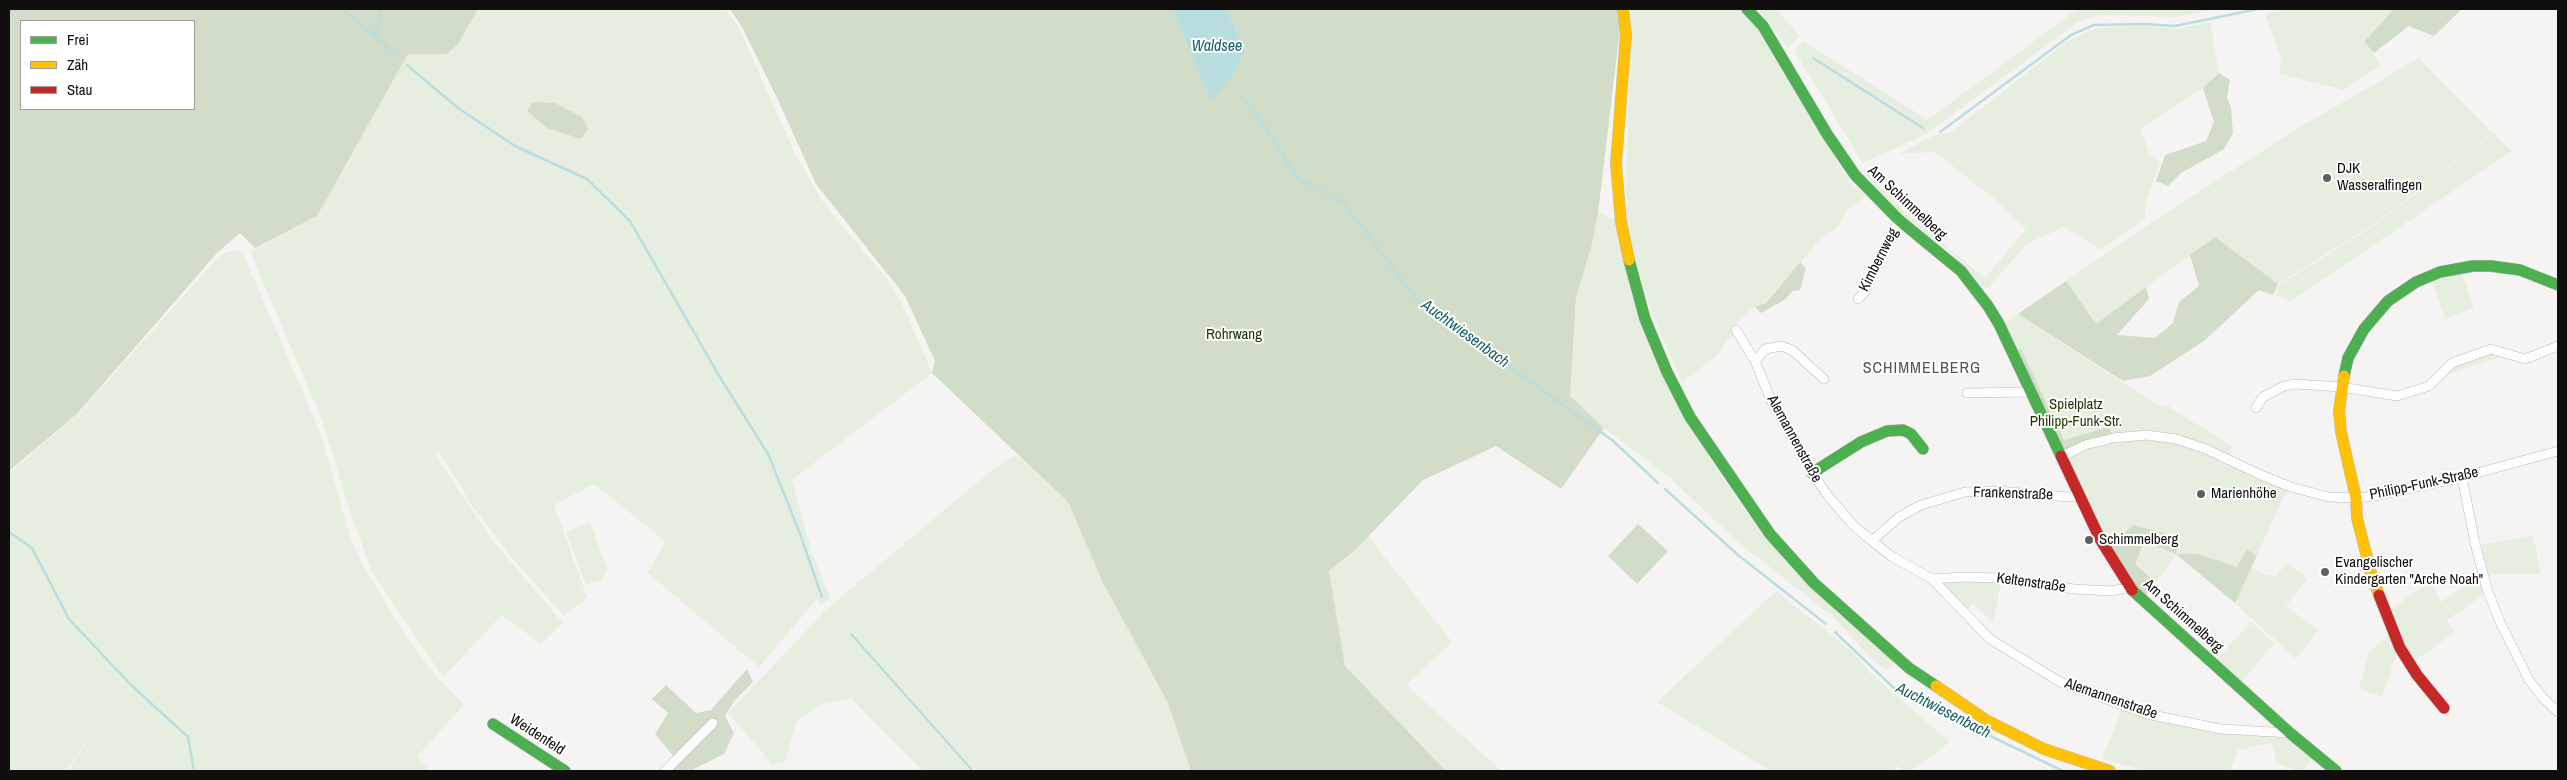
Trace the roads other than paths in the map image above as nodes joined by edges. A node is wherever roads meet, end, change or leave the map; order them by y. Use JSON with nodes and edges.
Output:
{"nodes":[{"id":1,"x":1624,"y":9,"type":"edge"},
{"id":2,"x":1747,"y":9,"type":"edge"},
{"id":3,"x":1900,"y":220,"type":"junction"},
{"id":4,"x":2558,"y":285,"type":"edge"},
{"id":5,"x":1858,"y":298,"type":"dead end"},
{"id":6,"x":1736,"y":330,"type":"dead end"},
{"id":7,"x":2558,"y":346,"type":"edge"},
{"id":8,"x":1755,"y":361,"type":"junction"},
{"id":9,"x":1824,"y":380,"type":"dead end"},
{"id":10,"x":2341,"y":387,"type":"junction"},
{"id":11,"x":2030,"y":392,"type":"junction"},
{"id":12,"x":1966,"y":393,"type":"dead end"},
{"id":13,"x":2256,"y":408,"type":"dead end"},
{"id":14,"x":1923,"y":449,"type":"dead end"},
{"id":15,"x":2558,"y":452,"type":"edge"},
{"id":16,"x":2061,"y":457,"type":"junction"},
{"id":17,"x":1812,"y":474,"type":"junction"},
{"id":18,"x":2462,"y":477,"type":"junction"},
{"id":19,"x":2079,"y":496,"type":"junction"},
{"id":20,"x":2356,"y":498,"type":"junction"},
{"id":21,"x":1872,"y":541,"type":"junction"},
{"id":22,"x":1932,"y":580,"type":"junction"},
{"id":23,"x":2130,"y":588,"type":"junction"},
{"id":24,"x":2444,"y":708,"type":"dead end"},
{"id":25,"x":2558,"y":712,"type":"edge"},
{"id":26,"x":713,"y":723,"type":"dead end"},
{"id":27,"x":493,"y":724,"type":"dead end"},
{"id":28,"x":2290,"y":732,"type":"junction"},
{"id":29,"x":565,"y":771,"type":"edge"},
{"id":30,"x":666,"y":771,"type":"edge"},
{"id":31,"x":2110,"y":771,"type":"edge"},
{"id":32,"x":2336,"y":771,"type":"edge"}],
"edges":[{"from":1,"to":31,"type":"street"},
{"from":2,"to":3,"type":"street","name":"Am Schimmelberg"},
{"from":3,"to":5,"type":"street","name":"Kimbernweg"},
{"from":3,"to":11,"type":"street","name":"Am Schimmelberg"},
{"from":4,"to":10,"type":"street"},
{"from":6,"to":8,"type":"street","name":"Alemannenstraße"},
{"from":7,"to":10,"type":"street"},
{"from":8,"to":9,"type":"street"},
{"from":8,"to":17,"type":"street","name":"Alemannenstraße"},
{"from":10,"to":13,"type":"street"},
{"from":10,"to":20,"type":"street"},
{"from":11,"to":12,"type":"street"},
{"from":11,"to":16,"type":"street","name":"Am Schimmelberg"},
{"from":14,"to":17,"type":"street"},
{"from":15,"to":18,"type":"street","name":"Philipp-Funk-Straße"},
{"from":16,"to":19,"type":"street","name":"Am Schimmelberg"},
{"from":16,"to":20,"type":"street","name":"Philipp-Funk-Straße"},
{"from":17,"to":21,"type":"street","name":"Alemannenstraße"},
{"from":18,"to":20,"type":"street","name":"Philipp-Funk-Straße"},
{"from":18,"to":25,"type":"street"},
{"from":19,"to":21,"type":"street","name":"Frankenstraße"},
{"from":19,"to":23,"type":"street","name":"Am Schimmelberg"},
{"from":20,"to":24,"type":"street"},
{"from":21,"to":22,"type":"street","name":"Alemannenstraße"},
{"from":22,"to":23,"type":"street","name":"Keltenstraße"},
{"from":22,"to":28,"type":"street","name":"Alemannenstraße"},
{"from":23,"to":28,"type":"street","name":"Am Schimmelberg"},
{"from":26,"to":30,"type":"street"},
{"from":27,"to":29,"type":"street","name":"Weidenfeld"},
{"from":28,"to":32,"type":"street","name":"Am Schimmelberg"}]}
